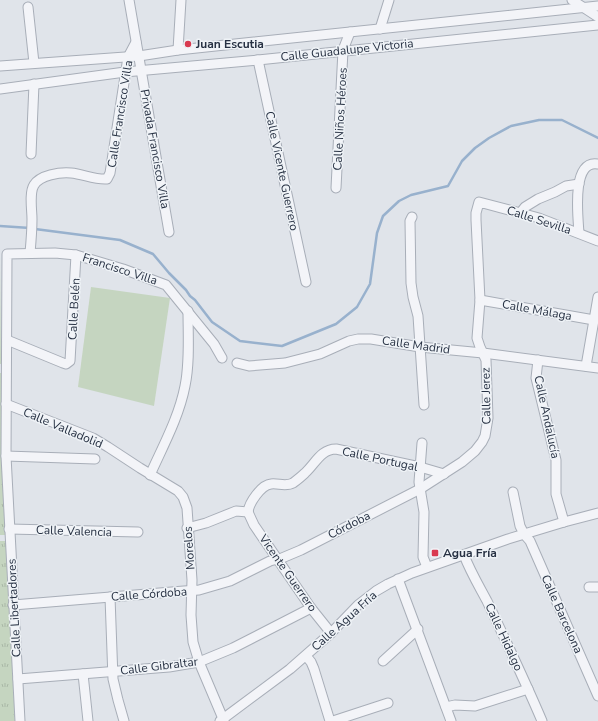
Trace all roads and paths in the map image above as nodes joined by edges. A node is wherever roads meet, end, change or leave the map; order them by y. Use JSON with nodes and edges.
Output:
{"nodes":[{"id":1,"x":129,"y":0,"type":"edge"},
{"id":2,"x":181,"y":0,"type":"edge"},
{"id":3,"x":389,"y":0,"type":"edge"},
{"id":4,"x":572,"y":0,"type":"edge"},
{"id":5,"x":598,"y":6,"type":"edge"},
{"id":6,"x":28,"y":7,"type":"dead end"},
{"id":7,"x":583,"y":7,"type":"junction"},
{"id":8,"x":598,"y":16,"type":"edge"},
{"id":9,"x":598,"y":25,"type":"edge"},
{"id":10,"x":380,"y":29,"type":"junction"},
{"id":11,"x":350,"y":32,"type":"junction"},
{"id":12,"x":136,"y":42,"type":"junction"},
{"id":13,"x":178,"y":50,"type":"junction"},
{"id":14,"x":343,"y":50,"type":"junction"},
{"id":15,"x":139,"y":56,"type":"junction"},
{"id":16,"x":128,"y":57,"type":"junction"},
{"id":17,"x":258,"y":60,"type":"junction"},
{"id":18,"x":34,"y":63,"type":"junction"},
{"id":19,"x":0,"y":66,"type":"edge"},
{"id":20,"x":141,"y":70,"type":"junction"},
{"id":21,"x":125,"y":72,"type":"junction"},
{"id":22,"x":34,"y":84,"type":"junction"},
{"id":23,"x":0,"y":89,"type":"edge"},
{"id":24,"x":31,"y":154,"type":"dead end"},
{"id":25,"x":598,"y":164,"type":"edge"},
{"id":26,"x":579,"y":184,"type":"junction"},
{"id":27,"x":336,"y":188,"type":"dead end"},
{"id":28,"x":480,"y":202,"type":"joint"},
{"id":29,"x":521,"y":212,"type":"junction"},
{"id":30,"x":412,"y":217,"type":"dead end"},
{"id":31,"x":170,"y":232,"type":"dead end"},
{"id":32,"x":579,"y":233,"type":"junction"},
{"id":33,"x":598,"y":241,"type":"edge"},
{"id":34,"x":30,"y":253,"type":"junction"},
{"id":35,"x":76,"y":255,"type":"junction"},
{"id":36,"x":306,"y":282,"type":"dead end"},
{"id":37,"x":598,"y":296,"type":"edge"},
{"id":38,"x":480,"y":300,"type":"junction"},
{"id":39,"x":188,"y":311,"type":"junction"},
{"id":40,"x":594,"y":320,"type":"junction"},
{"id":41,"x":7,"y":340,"type":"junction"},
{"id":42,"x":420,"y":347,"type":"junction"},
{"id":43,"x":483,"y":353,"type":"junction"},
{"id":44,"x":222,"y":358,"type":"dead end"},
{"id":45,"x":538,"y":360,"type":"junction"},
{"id":46,"x":237,"y":364,"type":"dead end"},
{"id":47,"x":586,"y":366,"type":"junction"},
{"id":48,"x":598,"y":368,"type":"edge"},
{"id":49,"x":3,"y":369,"type":"edge"},
{"id":50,"x":6,"y":404,"type":"junction"},
{"id":51,"x":424,"y":405,"type":"dead end"},
{"id":52,"x":422,"y":443,"type":"dead end"},
{"id":53,"x":6,"y":456,"type":"junction"},
{"id":54,"x":95,"y":459,"type":"dead end"},
{"id":55,"x":420,"y":467,"type":"junction"},
{"id":56,"x":150,"y":474,"type":"junction"},
{"id":57,"x":444,"y":474,"type":"junction"},
{"id":58,"x":160,"y":481,"type":"joint"},
{"id":59,"x":420,"y":489,"type":"junction"},
{"id":60,"x":513,"y":492,"type":"dead end"},
{"id":61,"x":248,"y":512,"type":"junction"},
{"id":62,"x":598,"y":513,"type":"edge"},
{"id":63,"x":564,"y":522,"type":"junction"},
{"id":64,"x":187,"y":528,"type":"junction"},
{"id":65,"x":9,"y":529,"type":"junction"},
{"id":66,"x":138,"y":532,"type":"dead end"},
{"id":67,"x":524,"y":534,"type":"junction"},
{"id":68,"x":464,"y":555,"type":"junction"},
{"id":69,"x":278,"y":559,"type":"junction"},
{"id":70,"x":427,"y":567,"type":"junction"},
{"id":71,"x":398,"y":578,"type":"junction"},
{"id":72,"x":192,"y":591,"type":"junction"},
{"id":73,"x":110,"y":597,"type":"junction"},
{"id":74,"x":14,"y":606,"type":"junction"},
{"id":75,"x":311,"y":608,"type":"junction"},
{"id":76,"x":418,"y":629,"type":"junction"},
{"id":77,"x":331,"y":633,"type":"junction"},
{"id":78,"x":306,"y":656,"type":"junction"},
{"id":79,"x":383,"y":661,"type":"dead end"},
{"id":80,"x":199,"y":662,"type":"junction"},
{"id":81,"x":113,"y":672,"type":"junction"},
{"id":82,"x":84,"y":674,"type":"junction"},
{"id":83,"x":18,"y":679,"type":"junction"},
{"id":84,"x":528,"y":689,"type":"junction"},
{"id":85,"x":598,"y":696,"type":"edge"},
{"id":86,"x":388,"y":703,"type":"dead end"},
{"id":87,"x":446,"y":707,"type":"junction"},
{"id":88,"x":222,"y":720,"type":"edge"},
{"id":89,"x":20,"y":721,"type":"edge"},
{"id":90,"x":88,"y":721,"type":"edge"},
{"id":91,"x":124,"y":721,"type":"edge"},
{"id":92,"x":330,"y":721,"type":"edge"},
{"id":93,"x":333,"y":721,"type":"edge"},
{"id":94,"x":451,"y":721,"type":"edge"},
{"id":95,"x":542,"y":721,"type":"edge"}],
"edges":[{"from":1,"to":12,"type":"street"},
{"from":2,"to":13,"type":"street"},
{"from":3,"to":10,"type":"street"},
{"from":4,"to":7,"type":"street"},
{"from":5,"to":7,"type":"street","name":"Calle Guadalupe Victoria"},
{"from":6,"to":18,"type":"street"},
{"from":7,"to":8,"type":"street"},
{"from":7,"to":10,"type":"street","name":"Calle Guadalupe Victoria"},
{"from":9,"to":14,"type":"street","name":"Calle Guadalupe Victoria"},
{"from":10,"to":11,"type":"street","name":"Calle Guadalupe Victoria"},
{"from":11,"to":13,"type":"street","name":"Calle Guadalupe Victoria"},
{"from":11,"to":14,"type":"street","name":"Calle Niños Héroes"},
{"from":12,"to":15,"type":"street","name":"Privada Francisco Villa"},
{"from":12,"to":16,"type":"street","name":"Calle Francisco Villa"},
{"from":13,"to":15,"type":"street","name":"Calle Guadalupe Victoria"},
{"from":14,"to":17,"type":"street","name":"Calle Guadalupe Victoria"},
{"from":14,"to":27,"type":"street","name":"Calle Niños Héroes"},
{"from":15,"to":16,"type":"street","name":"Calle Guadalupe Victoria"},
{"from":15,"to":20,"type":"street","name":"Privada Francisco Villa"},
{"from":16,"to":18,"type":"street","name":"Calle Guadalupe Victoria"},
{"from":16,"to":21,"type":"street","name":"Calle Francisco Villa"},
{"from":17,"to":20,"type":"street","name":"Calle Guadalupe Victoria"},
{"from":17,"to":36,"type":"street","name":"Calle Vicente Guerrero"},
{"from":18,"to":19,"type":"street","name":"Calle Guadalupe Victoria"},
{"from":20,"to":21,"type":"street","name":"Calle Guadalupe Victoria"},
{"from":20,"to":31,"type":"street","name":"Privada Francisco Villa"},
{"from":21,"to":22,"type":"street","name":"Calle Guadalupe Victoria"},
{"from":21,"to":34,"type":"street","name":"Calle Francisco Villa"},
{"from":22,"to":23,"type":"street","name":"Calle Guadalupe Victoria"},
{"from":22,"to":24,"type":"street"},
{"from":25,"to":26,"type":"street"},
{"from":26,"to":29,"type":"street"},
{"from":26,"to":32,"type":"street"},
{"from":28,"to":29,"type":"street","name":"Calle Sevilla"},
{"from":28,"to":38,"type":"street","name":"Calle Jerez"},
{"from":29,"to":32,"type":"street","name":"Calle Sevilla"},
{"from":30,"to":42,"type":"street"},
{"from":32,"to":33,"type":"street","name":"Calle Sevilla"},
{"from":34,"to":35,"type":"street","name":"Francisco Villa"},
{"from":34,"to":41,"type":"street","name":"Calle Libertadores"},
{"from":35,"to":39,"type":"street","name":"Francisco Villa"},
{"from":35,"to":41,"type":"street","name":"Calle Belén"},
{"from":37,"to":40,"type":"street"},
{"from":38,"to":40,"type":"street","name":"Calle Málaga"},
{"from":38,"to":43,"type":"street","name":"Calle Jerez"},
{"from":39,"to":44,"type":"street","name":"Francisco Villa"},
{"from":39,"to":56,"type":"street"},
{"from":40,"to":47,"type":"street"},
{"from":41,"to":49,"type":"street","name":"Calle Libertadores"},
{"from":42,"to":43,"type":"street","name":"Calle Madrid"},
{"from":42,"to":46,"type":"street","name":"Calle Madrid"},
{"from":42,"to":51,"type":"street"},
{"from":43,"to":45,"type":"street","name":"Calle Madrid"},
{"from":43,"to":57,"type":"street","name":"Calle Jerez"},
{"from":45,"to":47,"type":"street","name":"Calle Madrid"},
{"from":45,"to":63,"type":"street","name":"Calle Andalucía"},
{"from":47,"to":48,"type":"street","name":"Calle Madrid"},
{"from":49,"to":50,"type":"street","name":"Calle Libertadores"},
{"from":50,"to":53,"type":"street","name":"Calle Libertadores"},
{"from":50,"to":56,"type":"street","name":"Calle Valladolid"},
{"from":52,"to":55,"type":"street"},
{"from":53,"to":54,"type":"street"},
{"from":53,"to":65,"type":"street","name":"Calle Libertadores"},
{"from":55,"to":57,"type":"street","name":"Calle Portugal"},
{"from":55,"to":59,"type":"street"},
{"from":55,"to":61,"type":"street","name":"Calle Portugal"},
{"from":56,"to":58,"type":"street","name":"Calle Valladolid"},
{"from":57,"to":59,"type":"street","name":"Calle Jerez"},
{"from":58,"to":64,"type":"street","name":"Morelos"},
{"from":59,"to":69,"type":"street","name":"Córdoba"},
{"from":59,"to":70,"type":"street"},
{"from":60,"to":67,"type":"street","name":"Calle Barcelona"},
{"from":61,"to":64,"type":"street"},
{"from":61,"to":69,"type":"street","name":"Vicente Guerrero"},
{"from":62,"to":63,"type":"street","name":"Calle Agua Fría"},
{"from":63,"to":67,"type":"street","name":"Calle Agua Fría"},
{"from":64,"to":72,"type":"street","name":"Morelos"},
{"from":65,"to":66,"type":"street","name":"Calle Valencia"},
{"from":65,"to":74,"type":"street","name":"Calle Libertadores"},
{"from":67,"to":68,"type":"street","name":"Calle Agua Fría"},
{"from":67,"to":85,"type":"street","name":"Calle Barcelona"},
{"from":68,"to":70,"type":"street","name":"Calle Agua Fría"},
{"from":68,"to":84,"type":"street","name":"Calle Hidalgo"},
{"from":69,"to":72,"type":"street","name":"Calle Córdoba"},
{"from":69,"to":75,"type":"street","name":"Vicente Guerrero"},
{"from":70,"to":71,"type":"street","name":"Calle Agua Fría"},
{"from":71,"to":76,"type":"street"},
{"from":71,"to":77,"type":"street","name":"Calle Agua Fría"},
{"from":72,"to":73,"type":"street","name":"Calle Córdoba"},
{"from":72,"to":80,"type":"street","name":"Morelos"},
{"from":73,"to":74,"type":"street","name":"Calle Córdoba"},
{"from":73,"to":81,"type":"street"},
{"from":74,"to":83,"type":"street","name":"Calle Libertadores"},
{"from":75,"to":77,"type":"street","name":"Vicente Guerrero"},
{"from":75,"to":80,"type":"street","name":"Calle Gibraltar"},
{"from":76,"to":79,"type":"street"},
{"from":76,"to":87,"type":"street"},
{"from":77,"to":78,"type":"street","name":"Calle Agua Fría"},
{"from":78,"to":88,"type":"street","name":"Calle Agua Fría"},
{"from":78,"to":92,"type":"street"},
{"from":80,"to":81,"type":"street","name":"Calle Gibraltar"},
{"from":80,"to":88,"type":"street","name":"Morelos"},
{"from":81,"to":82,"type":"street","name":"Calle Gibraltar"},
{"from":81,"to":91,"type":"street"},
{"from":82,"to":83,"type":"street","name":"Calle Gibraltar"},
{"from":82,"to":90,"type":"street"},
{"from":83,"to":89,"type":"street","name":"Calle Libertadores"},
{"from":84,"to":87,"type":"street"},
{"from":84,"to":95,"type":"street","name":"Calle Hidalgo"},
{"from":86,"to":93,"type":"street"},
{"from":87,"to":94,"type":"street"}]}
